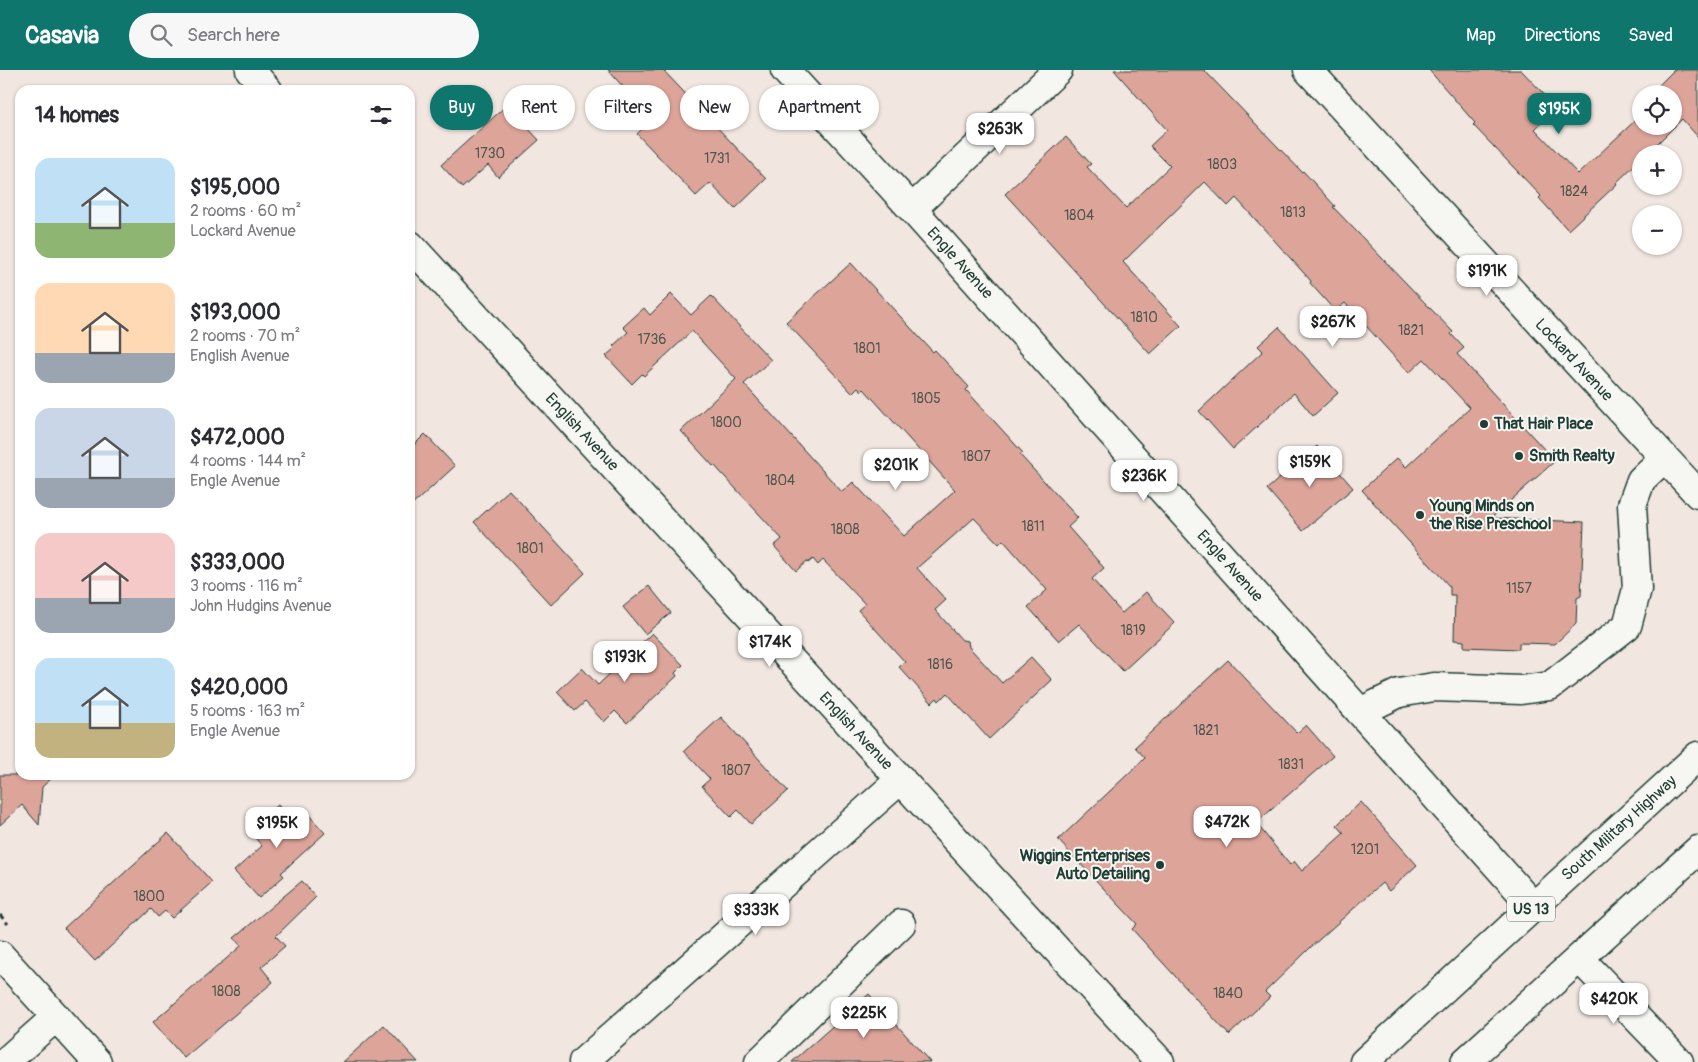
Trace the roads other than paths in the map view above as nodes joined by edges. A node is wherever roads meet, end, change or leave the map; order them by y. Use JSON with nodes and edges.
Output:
{"nodes":[{"id":1,"x":250,"y":70,"type":"edge"},
{"id":2,"x":785,"y":70,"type":"edge"},
{"id":3,"x":1058,"y":70,"type":"edge"},
{"id":4,"x":1308,"y":70,"type":"edge"},
{"id":5,"x":264,"y":85,"type":"edge"},
{"id":6,"x":912,"y":209,"type":"junction"},
{"id":7,"x":415,"y":250,"type":"edge"},
{"id":8,"x":1664,"y":458,"type":"junction"},
{"id":9,"x":1698,"y":494,"type":"edge"},
{"id":10,"x":1360,"y":712,"type":"junction"},
{"id":11,"x":1698,"y":756,"type":"edge"},
{"id":12,"x":901,"y":779,"type":"junction"},
{"id":13,"x":1698,"y":850,"type":"edge"},
{"id":14,"x":1534,"y":906,"type":"junction"},
{"id":15,"x":901,"y":924,"type":"dead end"},
{"id":16,"x":0,"y":955,"type":"edge"},
{"id":17,"x":1580,"y":959,"type":"junction"},
{"id":18,"x":56,"y":1017,"type":"junction"},
{"id":19,"x":1698,"y":1053,"type":"edge"},
{"id":20,"x":595,"y":1058,"type":"edge"},
{"id":21,"x":5,"y":1062,"type":"edge"},
{"id":22,"x":97,"y":1062,"type":"edge"},
{"id":23,"x":759,"y":1062,"type":"edge"},
{"id":24,"x":1160,"y":1062,"type":"edge"},
{"id":25,"x":1364,"y":1062,"type":"edge"},
{"id":26,"x":1465,"y":1062,"type":"edge"},
{"id":27,"x":1679,"y":1062,"type":"edge"},
{"id":28,"x":1688,"y":1062,"type":"edge"}],
"edges":[{"from":1,"to":5,"type":"street"},
{"from":2,"to":6,"type":"street","name":"Engle Avenue"},
{"from":3,"to":6,"type":"street"},
{"from":4,"to":8,"type":"street","name":"Lockard Avenue"},
{"from":6,"to":10,"type":"street","name":"Engle Avenue"},
{"from":7,"to":12,"type":"street","name":"English Avenue"},
{"from":8,"to":9,"type":"street","name":"Lockard Avenue"},
{"from":8,"to":10,"type":"street"},
{"from":10,"to":14,"type":"street","name":"Engle Avenue"},
{"from":11,"to":14,"type":"street","name":"South Military Highway","number":"US 13"},
{"from":12,"to":20,"type":"street"},
{"from":12,"to":24,"type":"street","name":"English Avenue"},
{"from":13,"to":17,"type":"street"},
{"from":14,"to":25,"type":"street","name":"South Military Highway","number":"US 13"},
{"from":15,"to":23,"type":"street"},
{"from":16,"to":18,"type":"street"},
{"from":17,"to":26,"type":"street"},
{"from":17,"to":27,"type":"street"},
{"from":18,"to":21,"type":"street"},
{"from":18,"to":22,"type":"street"},
{"from":19,"to":28,"type":"street"}]}
